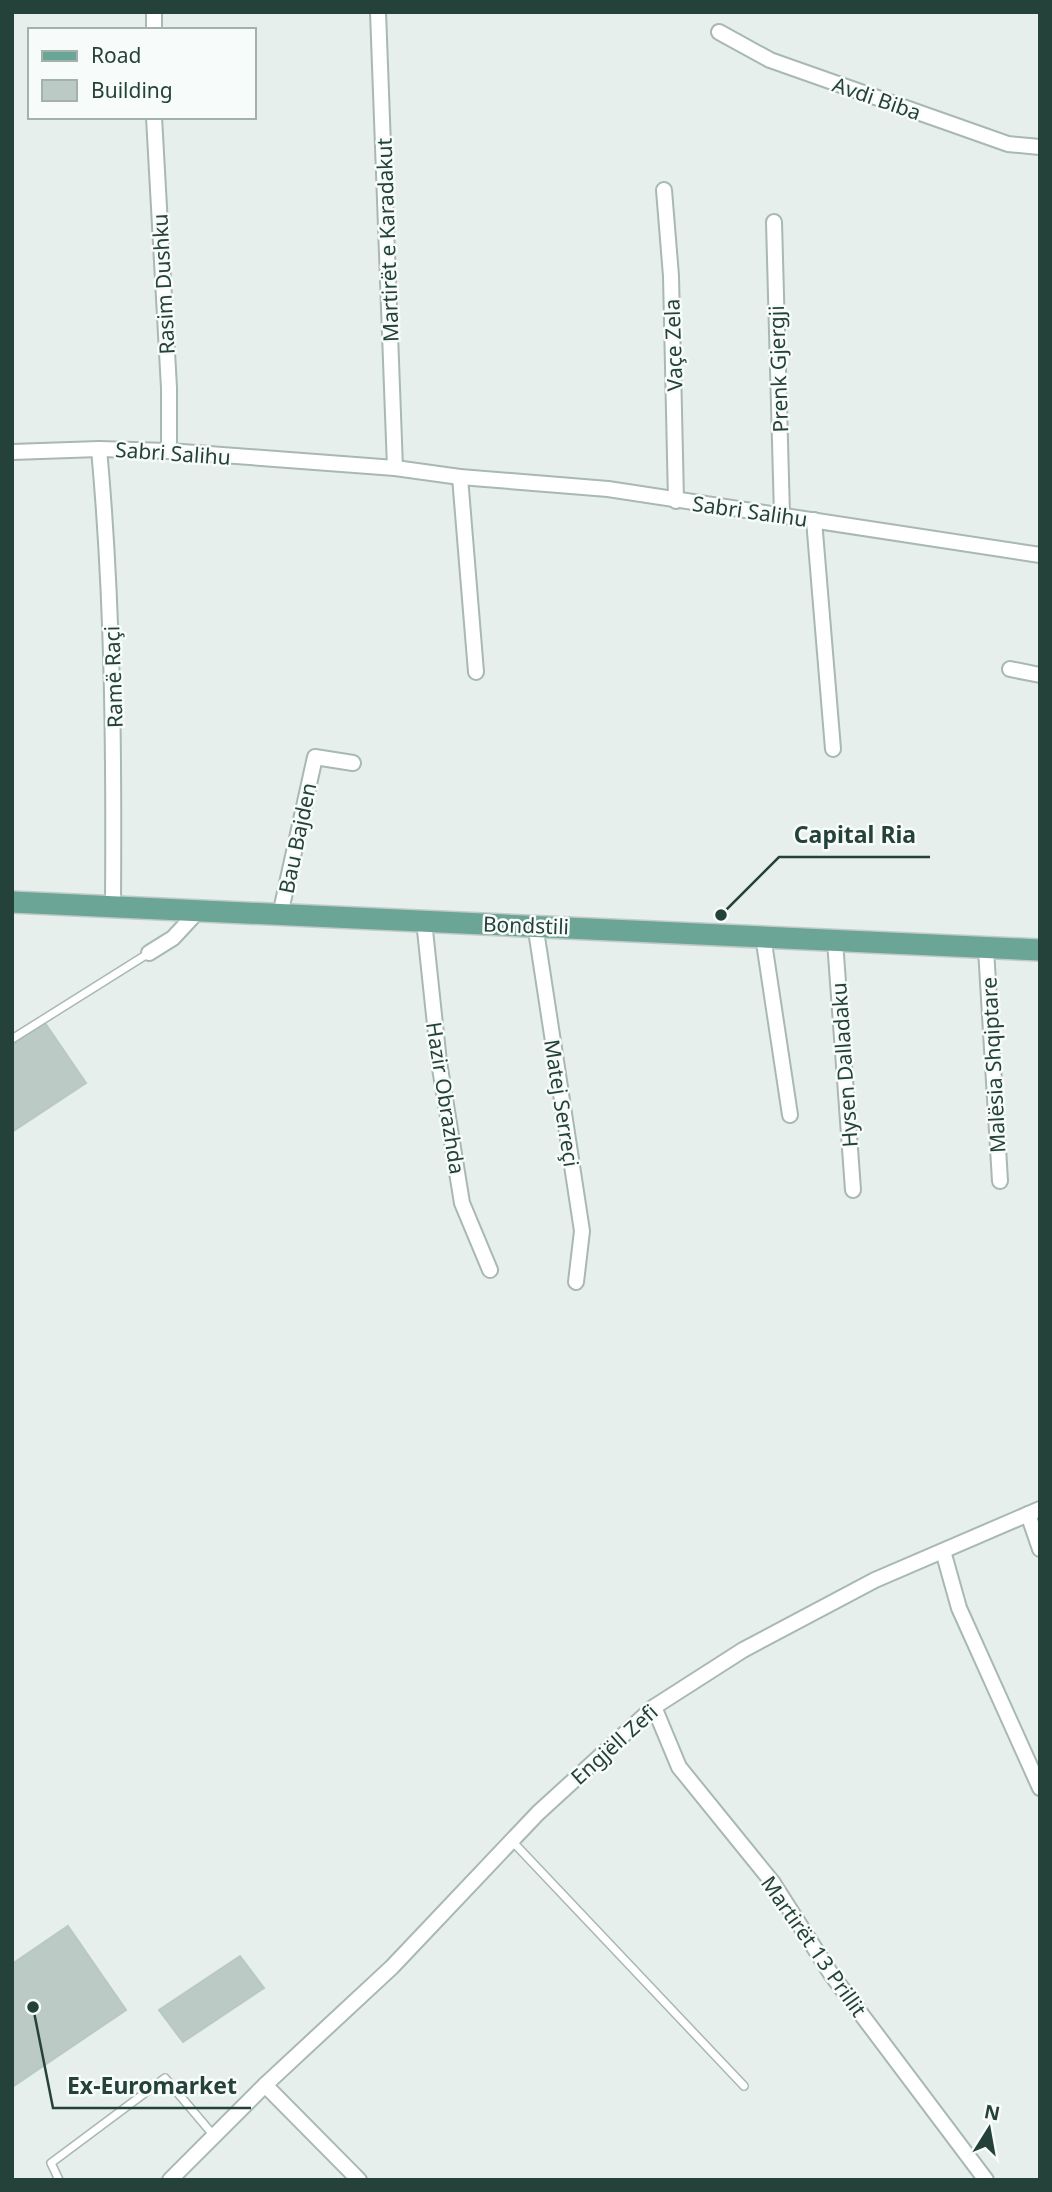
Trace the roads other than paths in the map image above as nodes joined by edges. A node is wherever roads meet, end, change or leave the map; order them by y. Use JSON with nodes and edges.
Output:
{"nodes":[{"id":1,"x":379,"y":12,"type":"edge"},
{"id":2,"x":719,"y":32,"type":"dead end"},
{"id":3,"x":154,"y":119,"type":"edge"},
{"id":4,"x":1040,"y":147,"type":"edge"},
{"id":5,"x":664,"y":190,"type":"dead end"},
{"id":6,"x":775,"y":222,"type":"dead end"},
{"id":7,"x":99,"y":449,"type":"junction"},
{"id":8,"x":169,"y":451,"type":"junction"},
{"id":9,"x":12,"y":452,"type":"edge"},
{"id":10,"x":395,"y":468,"type":"junction"},
{"id":11,"x":460,"y":477,"type":"junction"},
{"id":12,"x":676,"y":501,"type":"junction"},
{"id":13,"x":782,"y":515,"type":"junction"},
{"id":14,"x":814,"y":520,"type":"junction"},
{"id":15,"x":1040,"y":555,"type":"edge"},
{"id":16,"x":1010,"y":668,"type":"dead end"},
{"id":17,"x":477,"y":672,"type":"dead end"},
{"id":18,"x":1040,"y":675,"type":"edge"},
{"id":19,"x":833,"y":749,"type":"dead end"},
{"id":20,"x":353,"y":763,"type":"dead end"},
{"id":21,"x":12,"y":902,"type":"edge"},
{"id":22,"x":113,"y":905,"type":"junction"},
{"id":23,"x":200,"y":909,"type":"junction"},
{"id":24,"x":279,"y":915,"type":"junction"},
{"id":25,"x":424,"y":921,"type":"junction"},
{"id":26,"x":535,"y":925,"type":"junction"},
{"id":27,"x":763,"y":936,"type":"junction"},
{"id":28,"x":835,"y":941,"type":"junction"},
{"id":29,"x":986,"y":949,"type":"junction"},
{"id":30,"x":1040,"y":950,"type":"edge"},
{"id":31,"x":149,"y":953,"type":"joint"},
{"id":32,"x":12,"y":1040,"type":"edge"},
{"id":33,"x":790,"y":1115,"type":"dead end"},
{"id":34,"x":1000,"y":1181,"type":"dead end"},
{"id":35,"x":853,"y":1190,"type":"dead end"},
{"id":36,"x":490,"y":1270,"type":"dead end"},
{"id":37,"x":576,"y":1282,"type":"dead end"},
{"id":38,"x":1034,"y":1512,"type":"edge"},
{"id":39,"x":1040,"y":1549,"type":"edge"},
{"id":40,"x":943,"y":1551,"type":"junction"},
{"id":41,"x":654,"y":1707,"type":"junction"},
{"id":42,"x":1040,"y":1788,"type":"edge"},
{"id":43,"x":512,"y":1841,"type":"junction"},
{"id":44,"x":265,"y":2085,"type":"junction"},
{"id":45,"x":744,"y":2086,"type":"dead end"},
{"id":46,"x":215,"y":2137,"type":"junction"},
{"id":47,"x":59,"y":2180,"type":"edge"},
{"id":48,"x":170,"y":2180,"type":"edge"},
{"id":49,"x":359,"y":2180,"type":"edge"},
{"id":50,"x":986,"y":2180,"type":"edge"}],
"edges":[{"from":1,"to":10,"type":"street","name":"Martirët e Karadakut"},
{"from":2,"to":4,"type":"street","name":"Avdi Biba"},
{"from":3,"to":8,"type":"street","name":"Rasim Dushku"},
{"from":5,"to":12,"type":"street","name":"Vaçe Zela"},
{"from":6,"to":13,"type":"street","name":"Prenk Gjergji"},
{"from":7,"to":8,"type":"street","name":"Sabri Salihu"},
{"from":7,"to":9,"type":"street","name":"Sabri Salihu"},
{"from":7,"to":22,"type":"street","name":"Ramë Raçi"},
{"from":8,"to":10,"type":"street","name":"Sabri Salihu"},
{"from":10,"to":11,"type":"street","name":"Sabri Salihu"},
{"from":11,"to":12,"type":"street","name":"Sabri Salihu"},
{"from":11,"to":17,"type":"street"},
{"from":12,"to":13,"type":"street","name":"Sabri Salihu"},
{"from":13,"to":14,"type":"street","name":"Sabri Salihu"},
{"from":14,"to":15,"type":"street","name":"Sabri Salihu"},
{"from":14,"to":19,"type":"street"},
{"from":16,"to":18,"type":"street"},
{"from":20,"to":24,"type":"street","name":"Bau Bajden"},
{"from":21,"to":22,"type":"main road","name":"Bondstili"},
{"from":22,"to":23,"type":"main road","name":"Bondstili"},
{"from":23,"to":24,"type":"main road","name":"Bondstili"},
{"from":23,"to":31,"type":"street"},
{"from":24,"to":25,"type":"main road","name":"Bondstili"},
{"from":25,"to":26,"type":"main road","name":"Bondstili"},
{"from":25,"to":36,"type":"street","name":"Hazir Obrazhda"},
{"from":26,"to":27,"type":"main road","name":"Bondstili"},
{"from":26,"to":37,"type":"street","name":"Matej Serreçi"},
{"from":27,"to":28,"type":"main road","name":"Bondstili"},
{"from":27,"to":33,"type":"street"},
{"from":28,"to":29,"type":"main road","name":"Bondstili"},
{"from":28,"to":35,"type":"street","name":"Hysen Dalladaku"},
{"from":29,"to":30,"type":"main road","name":"Bondstili"},
{"from":29,"to":34,"type":"street","name":"Malësia Shqiptare"},
{"from":31,"to":32,"type":"lane"},
{"from":38,"to":39,"type":"street"},
{"from":38,"to":40,"type":"street","name":"Engjëll Zefi"},
{"from":40,"to":41,"type":"street","name":"Engjëll Zefi"},
{"from":40,"to":42,"type":"street"},
{"from":41,"to":43,"type":"street","name":"Engjëll Zefi"},
{"from":41,"to":50,"type":"street","name":"Martirët 13 Prillit"},
{"from":43,"to":44,"type":"street","name":"Engjëll Zefi"},
{"from":43,"to":45,"type":"lane"},
{"from":44,"to":46,"type":"street","name":"Engjëll Zefi"},
{"from":44,"to":49,"type":"street"},
{"from":46,"to":47,"type":"lane"},
{"from":46,"to":48,"type":"street","name":"Engjëll Zefi"}]}
